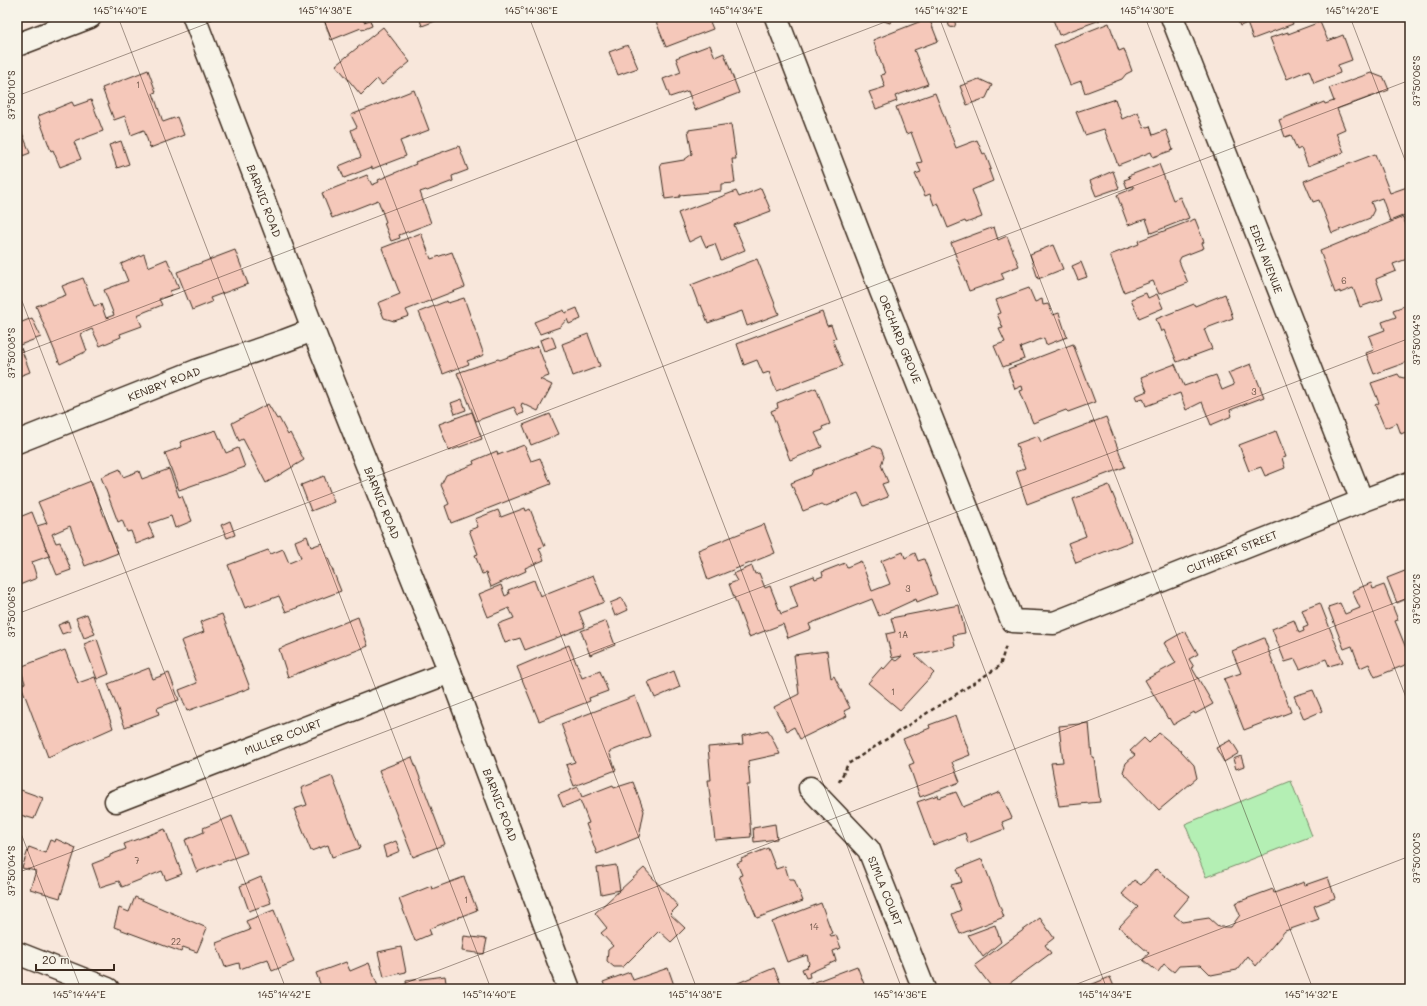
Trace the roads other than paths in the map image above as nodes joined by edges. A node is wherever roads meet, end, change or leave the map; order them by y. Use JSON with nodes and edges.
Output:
{"nodes":[{"id":1,"x":90,"y":17,"type":"edge"},
{"id":2,"x":194,"y":17,"type":"edge"},
{"id":3,"x":776,"y":17,"type":"edge"},
{"id":4,"x":1172,"y":17,"type":"edge"},
{"id":5,"x":17,"y":45,"type":"edge"},
{"id":6,"x":313,"y":330,"type":"junction"},
{"id":7,"x":17,"y":442,"type":"edge"},
{"id":8,"x":1410,"y":483,"type":"edge"},
{"id":9,"x":1362,"y":501,"type":"junction"},
{"id":10,"x":1054,"y":623,"type":"joint"},
{"id":11,"x":450,"y":672,"type":"junction"},
{"id":12,"x":810,"y":788,"type":"dead end"},
{"id":13,"x":116,"y":801,"type":"dead end"},
{"id":14,"x":17,"y":953,"type":"edge"},
{"id":15,"x":108,"y":989,"type":"edge"},
{"id":16,"x":569,"y":989,"type":"edge"},
{"id":17,"x":924,"y":989,"type":"edge"}],
"edges":[{"from":1,"to":5,"type":"street"},
{"from":2,"to":6,"type":"street","name":"BARNIC ROAD"},
{"from":3,"to":10,"type":"street","name":"ORCHARD GROVE"},
{"from":4,"to":9,"type":"street","name":"EDEN AVENUE"},
{"from":6,"to":7,"type":"street","name":"KENBRY ROAD"},
{"from":6,"to":11,"type":"street","name":"BARNIC ROAD"},
{"from":8,"to":9,"type":"street","name":"CUTHBERT STREET"},
{"from":9,"to":10,"type":"street","name":"CUTHBERT STREET"},
{"from":11,"to":13,"type":"street","name":"MULLER COURT"},
{"from":11,"to":16,"type":"street","name":"BARNIC ROAD"},
{"from":12,"to":17,"type":"street","name":"SIMLA COURT"},
{"from":14,"to":15,"type":"street"}]}
